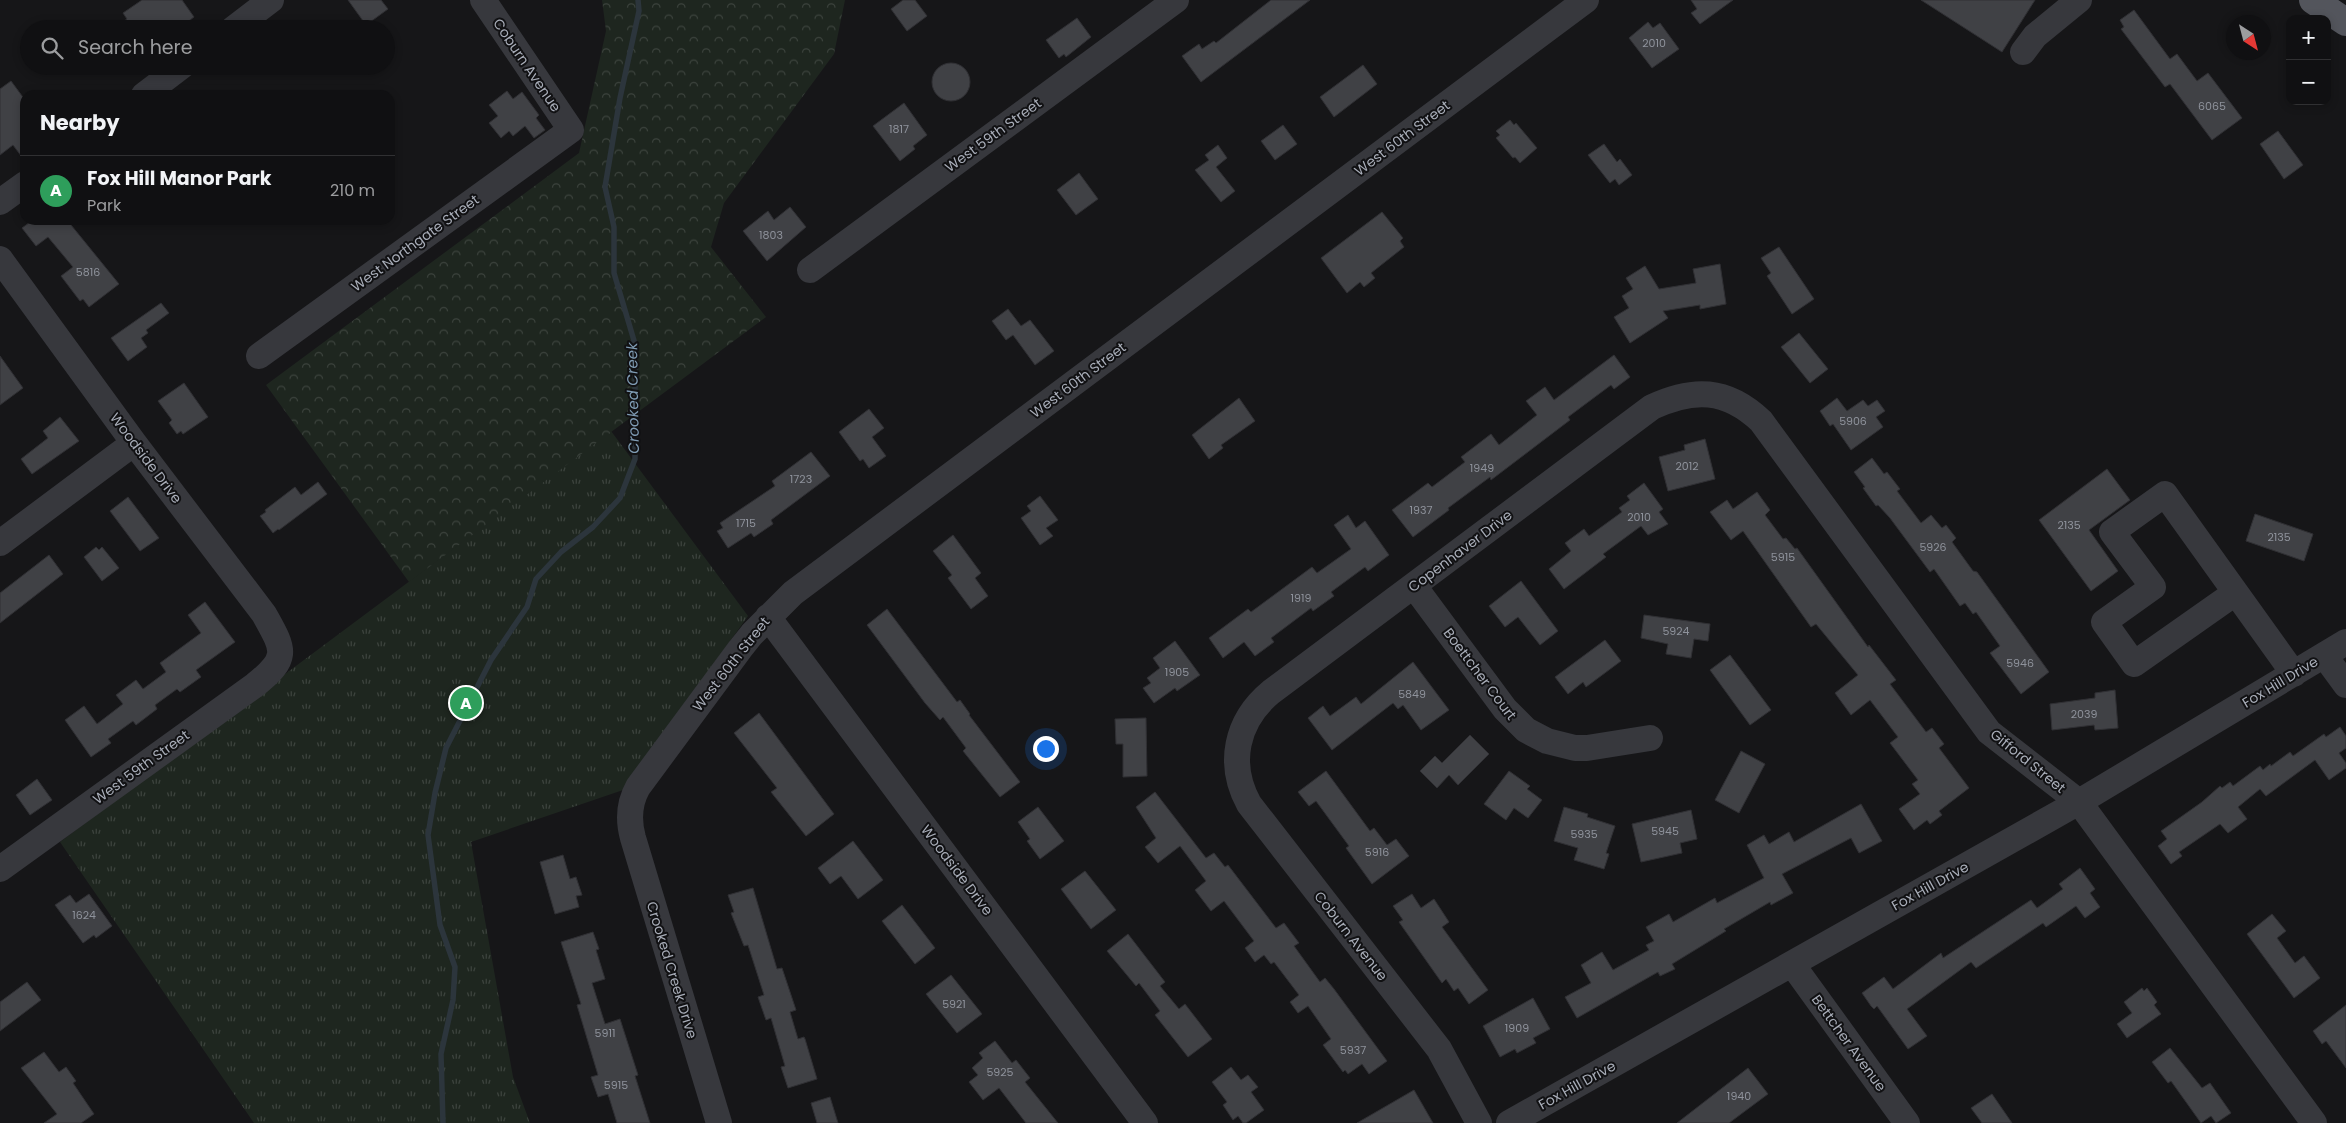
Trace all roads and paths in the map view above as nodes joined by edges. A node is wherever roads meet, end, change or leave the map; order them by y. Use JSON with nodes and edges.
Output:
{"nodes":[{"id":1,"x":271,"y":0,"type":"edge"},
{"id":2,"x":483,"y":0,"type":"edge"},
{"id":3,"x":1176,"y":0,"type":"edge"},
{"id":4,"x":1586,"y":0,"type":"edge"},
{"id":5,"x":2079,"y":0,"type":"edge"},
{"id":6,"x":2313,"y":0,"type":"edge"},
{"id":7,"x":245,"y":20,"type":"edge"},
{"id":8,"x":2346,"y":22,"type":"edge"},
{"id":9,"x":2023,"y":52,"type":"dead end"},
{"id":10,"x":170,"y":75,"type":"edge"},
{"id":11,"x":151,"y":90,"type":"edge"},
{"id":12,"x":571,"y":130,"type":"joint"},
{"id":13,"x":20,"y":188,"type":"edge"},
{"id":14,"x":0,"y":202,"type":"edge"},
{"id":15,"x":0,"y":259,"type":"edge"},
{"id":16,"x":810,"y":270,"type":"dead end"},
{"id":17,"x":259,"y":356,"type":"dead end"},
{"id":18,"x":1710,"y":394,"type":"joint"},
{"id":19,"x":134,"y":443,"type":"junction"},
{"id":20,"x":0,"y":542,"type":"edge"},
{"id":21,"x":1414,"y":586,"type":"junction"},
{"id":22,"x":2235,"y":593,"type":"junction"},
{"id":23,"x":768,"y":617,"type":"junction"},
{"id":24,"x":2346,"y":642,"type":"edge"},
{"id":25,"x":2324,"y":655,"type":"junction"},
{"id":26,"x":279,"y":661,"type":"joint"},
{"id":27,"x":2294,"y":674,"type":"junction"},
{"id":28,"x":2346,"y":685,"type":"edge"},
{"id":29,"x":1650,"y":738,"type":"dead end"},
{"id":30,"x":1237,"y":746,"type":"joint"},
{"id":31,"x":2079,"y":802,"type":"junction"},
{"id":32,"x":630,"y":816,"type":"joint"},
{"id":33,"x":0,"y":869,"type":"edge"},
{"id":34,"x":1792,"y":964,"type":"junction"},
{"id":35,"x":719,"y":1123,"type":"edge"},
{"id":36,"x":1145,"y":1123,"type":"edge"},
{"id":37,"x":1479,"y":1123,"type":"edge"},
{"id":38,"x":1509,"y":1123,"type":"edge"},
{"id":39,"x":1907,"y":1123,"type":"edge"},
{"id":40,"x":2314,"y":1123,"type":"edge"}],
"edges":[{"from":1,"to":7,"type":"street"},
{"from":2,"to":12,"type":"street","name":"Coburn Avenue"},
{"from":3,"to":16,"type":"street","name":"West 59th Street"},
{"from":4,"to":23,"type":"street","name":"West 60th Street"},
{"from":5,"to":9,"type":"street"},
{"from":6,"to":8,"type":"main road"},
{"from":10,"to":11,"type":"street"},
{"from":12,"to":17,"type":"street","name":"West Northgate Street"},
{"from":13,"to":14,"type":"street"},
{"from":15,"to":19,"type":"street","name":"Woodside Drive"},
{"from":18,"to":21,"type":"street","name":"Copenhaver Drive"},
{"from":18,"to":31,"type":"street","name":"Gifford Street"},
{"from":19,"to":20,"type":"street"},
{"from":19,"to":26,"type":"street","name":"Woodside Drive"},
{"from":21,"to":29,"type":"street","name":"Boettcher Court"},
{"from":21,"to":30,"type":"street","name":"Copenhaver Drive"},
{"from":22,"to":22,"type":"street"},
{"from":22,"to":27,"type":"street"},
{"from":23,"to":32,"type":"street","name":"West 60th Street"},
{"from":23,"to":36,"type":"street","name":"Woodside Drive"},
{"from":24,"to":25,"type":"street","name":"Fox Hill Drive"},
{"from":25,"to":27,"type":"street","name":"Fox Hill Drive"},
{"from":25,"to":28,"type":"street"},
{"from":26,"to":33,"type":"street","name":"West 59th Street"},
{"from":27,"to":31,"type":"street","name":"Fox Hill Drive"},
{"from":30,"to":37,"type":"street","name":"Coburn Avenue"},
{"from":31,"to":34,"type":"street","name":"Fox Hill Drive"},
{"from":31,"to":40,"type":"street","name":"Gifford Street"},
{"from":32,"to":35,"type":"street","name":"Crooked Creek Drive"},
{"from":34,"to":38,"type":"street","name":"Fox Hill Drive"},
{"from":34,"to":39,"type":"street","name":"Bettcher Avenue"}]}
